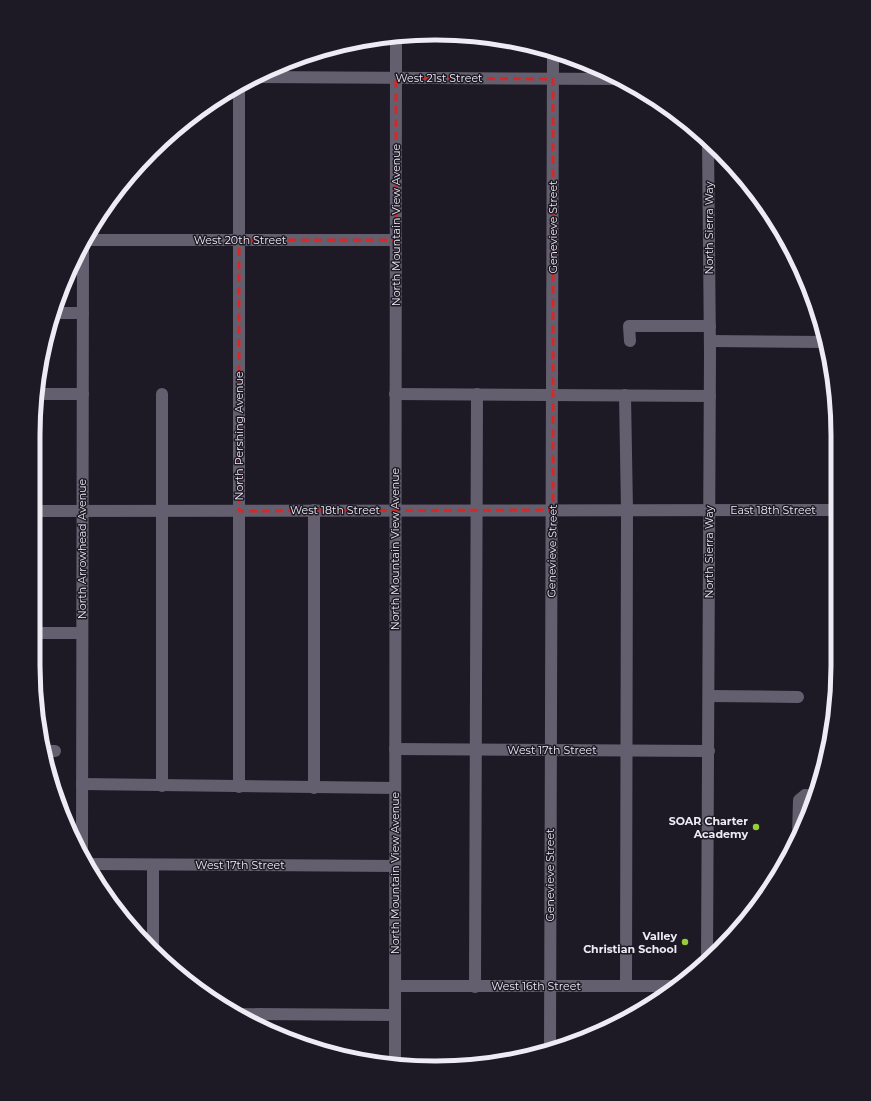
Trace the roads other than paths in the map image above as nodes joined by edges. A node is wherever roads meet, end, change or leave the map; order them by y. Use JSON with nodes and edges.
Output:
{"nodes":[{"id":1,"x":396,"y":42,"type":"edge"},
{"id":2,"x":553,"y":58,"type":"edge"},
{"id":3,"x":269,"y":77,"type":"edge"},
{"id":4,"x":396,"y":78,"type":"junction"},
{"id":5,"x":553,"y":79,"type":"junction"},
{"id":6,"x":606,"y":79,"type":"edge"},
{"id":7,"x":239,"y":92,"type":"edge"},
{"id":8,"x":708,"y":149,"type":"edge"},
{"id":9,"x":92,"y":240,"type":"edge"},
{"id":10,"x":239,"y":240,"type":"junction"},
{"id":11,"x":396,"y":240,"type":"junction"},
{"id":12,"x":83,"y":257,"type":"edge"},
{"id":13,"x":59,"y":313,"type":"edge"},
{"id":14,"x":83,"y":313,"type":"junction"},
{"id":15,"x":710,"y":326,"type":"junction"},
{"id":16,"x":630,"y":341,"type":"dead end"},
{"id":17,"x":710,"y":341,"type":"junction"},
{"id":18,"x":820,"y":342,"type":"edge"},
{"id":19,"x":42,"y":394,"type":"edge"},
{"id":20,"x":83,"y":394,"type":"junction"},
{"id":21,"x":162,"y":394,"type":"dead end"},
{"id":22,"x":396,"y":394,"type":"junction"},
{"id":23,"x":477,"y":394,"type":"junction"},
{"id":24,"x":553,"y":394,"type":"junction"},
{"id":25,"x":626,"y":395,"type":"junction"},
{"id":26,"x":710,"y":396,"type":"junction"},
{"id":27,"x":709,"y":509,"type":"junction"},
{"id":28,"x":314,"y":510,"type":"junction"},
{"id":29,"x":395,"y":510,"type":"junction"},
{"id":30,"x":477,"y":510,"type":"junction"},
{"id":31,"x":553,"y":510,"type":"junction"},
{"id":32,"x":627,"y":510,"type":"junction"},
{"id":33,"x":831,"y":510,"type":"edge"},
{"id":34,"x":40,"y":511,"type":"edge"},
{"id":35,"x":82,"y":511,"type":"junction"},
{"id":36,"x":162,"y":511,"type":"junction"},
{"id":37,"x":239,"y":511,"type":"junction"},
{"id":38,"x":40,"y":633,"type":"edge"},
{"id":39,"x":82,"y":633,"type":"junction"},
{"id":40,"x":709,"y":696,"type":"junction"},
{"id":41,"x":798,"y":697,"type":"dead end"},
{"id":42,"x":395,"y":750,"type":"junction"},
{"id":43,"x":476,"y":750,"type":"junction"},
{"id":44,"x":550,"y":750,"type":"junction"},
{"id":45,"x":627,"y":750,"type":"junction"},
{"id":46,"x":709,"y":751,"type":"junction"},
{"id":47,"x":82,"y":784,"type":"junction"},
{"id":48,"x":162,"y":786,"type":"junction"},
{"id":49,"x":239,"y":787,"type":"junction"},
{"id":50,"x":314,"y":788,"type":"junction"},
{"id":51,"x":395,"y":788,"type":"junction"},
{"id":52,"x":809,"y":795,"type":"edge"},
{"id":53,"x":798,"y":822,"type":"edge"},
{"id":54,"x":82,"y":842,"type":"edge"},
{"id":55,"x":94,"y":864,"type":"edge"},
{"id":56,"x":152,"y":864,"type":"junction"},
{"id":57,"x":395,"y":866,"type":"junction"},
{"id":58,"x":153,"y":942,"type":"edge"},
{"id":59,"x":707,"y":952,"type":"edge"},
{"id":60,"x":395,"y":986,"type":"junction"},
{"id":61,"x":550,"y":986,"type":"junction"},
{"id":62,"x":626,"y":986,"type":"junction"},
{"id":63,"x":666,"y":986,"type":"edge"},
{"id":64,"x":475,"y":987,"type":"junction"},
{"id":65,"x":395,"y":1015,"type":"junction"},
{"id":66,"x":255,"y":1017,"type":"edge"},
{"id":67,"x":550,"y":1044,"type":"edge"},
{"id":68,"x":395,"y":1059,"type":"edge"}],
"edges":[{"from":1,"to":4,"type":"street","name":"North Mountain View Avenue"},
{"from":2,"to":5,"type":"street","name":"Genevieve Street"},
{"from":3,"to":4,"type":"street","name":"West 21st Street"},
{"from":4,"to":5,"type":"street","name":"West 21st Street"},
{"from":4,"to":11,"type":"street","name":"North Mountain View Avenue"},
{"from":5,"to":6,"type":"street","name":"West 21st Street"},
{"from":5,"to":24,"type":"street","name":"Genevieve Street"},
{"from":7,"to":10,"type":"street","name":"North Pershing Avenue"},
{"from":8,"to":15,"type":"street","name":"North Sierra Way"},
{"from":9,"to":10,"type":"street","name":"West 20th Street"},
{"from":10,"to":11,"type":"street","name":"West 20th Street"},
{"from":10,"to":37,"type":"street","name":"North Pershing Avenue"},
{"from":11,"to":22,"type":"street","name":"North Mountain View Avenue"},
{"from":12,"to":14,"type":"street","name":"North Arrowhead Avenue"},
{"from":13,"to":14,"type":"street"},
{"from":14,"to":20,"type":"street","name":"North Arrowhead Avenue"},
{"from":15,"to":16,"type":"street"},
{"from":15,"to":17,"type":"street","name":"North Sierra Way"},
{"from":17,"to":18,"type":"street"},
{"from":17,"to":26,"type":"street","name":"North Sierra Way"},
{"from":19,"to":20,"type":"street"},
{"from":20,"to":35,"type":"street","name":"North Arrowhead Avenue"},
{"from":21,"to":36,"type":"street"},
{"from":22,"to":23,"type":"street"},
{"from":22,"to":29,"type":"street","name":"North Mountain View Avenue"},
{"from":23,"to":24,"type":"street"},
{"from":23,"to":30,"type":"street"},
{"from":24,"to":25,"type":"street"},
{"from":24,"to":31,"type":"street","name":"Genevieve Street"},
{"from":25,"to":26,"type":"street"},
{"from":25,"to":32,"type":"street"},
{"from":26,"to":27,"type":"street","name":"North Sierra Way"},
{"from":27,"to":32,"type":"street","name":"West 18th Street"},
{"from":27,"to":33,"type":"street","name":"East 18th Street"},
{"from":27,"to":40,"type":"street","name":"North Sierra Way"},
{"from":28,"to":29,"type":"street","name":"West 18th Street"},
{"from":28,"to":37,"type":"street","name":"West 18th Street"},
{"from":28,"to":50,"type":"street"},
{"from":29,"to":30,"type":"street","name":"West 18th Street"},
{"from":29,"to":42,"type":"street","name":"North Mountain View Avenue"},
{"from":30,"to":31,"type":"street","name":"West 18th Street"},
{"from":30,"to":43,"type":"street"},
{"from":31,"to":32,"type":"street","name":"West 18th Street"},
{"from":31,"to":44,"type":"street","name":"Genevieve Street"},
{"from":32,"to":45,"type":"street"},
{"from":34,"to":35,"type":"street","name":"West 18th Street"},
{"from":35,"to":36,"type":"street","name":"West 18th Street"},
{"from":35,"to":39,"type":"street","name":"North Arrowhead Avenue"},
{"from":36,"to":37,"type":"street","name":"West 18th Street"},
{"from":36,"to":48,"type":"street"},
{"from":37,"to":49,"type":"street","name":"North Pershing Avenue"},
{"from":38,"to":39,"type":"street"},
{"from":39,"to":47,"type":"street","name":"North Arrowhead Avenue"},
{"from":40,"to":41,"type":"street"},
{"from":40,"to":46,"type":"street","name":"North Sierra Way"},
{"from":42,"to":43,"type":"street","name":"West 17th Street"},
{"from":42,"to":51,"type":"street","name":"North Mountain View Avenue"},
{"from":43,"to":44,"type":"street","name":"West 17th Street"},
{"from":43,"to":64,"type":"street"},
{"from":44,"to":45,"type":"street","name":"West 17th Street"},
{"from":44,"to":61,"type":"street","name":"Genevieve Street"},
{"from":45,"to":46,"type":"street","name":"West 17th Street"},
{"from":45,"to":62,"type":"street"},
{"from":46,"to":59,"type":"street","name":"North Sierra Way"},
{"from":47,"to":48,"type":"street"},
{"from":47,"to":54,"type":"street","name":"North Arrowhead Avenue"},
{"from":48,"to":49,"type":"street"},
{"from":49,"to":50,"type":"street"},
{"from":50,"to":51,"type":"street"},
{"from":51,"to":57,"type":"street","name":"North Mountain View Avenue"},
{"from":52,"to":53,"type":"street"},
{"from":55,"to":56,"type":"street","name":"West 17th Street"},
{"from":56,"to":57,"type":"street","name":"West 17th Street"},
{"from":56,"to":58,"type":"street"},
{"from":57,"to":60,"type":"street","name":"North Mountain View Avenue"},
{"from":60,"to":64,"type":"street","name":"West 16th Street"},
{"from":60,"to":65,"type":"street","name":"North Mountain View Avenue"},
{"from":61,"to":62,"type":"street","name":"West 16th Street"},
{"from":61,"to":64,"type":"street","name":"West 16th Street"},
{"from":61,"to":67,"type":"street","name":"Genevieve Street"},
{"from":62,"to":63,"type":"street","name":"West 16th Street"},
{"from":65,"to":66,"type":"street"},
{"from":65,"to":68,"type":"street","name":"North Mountain View Avenue"}]}
